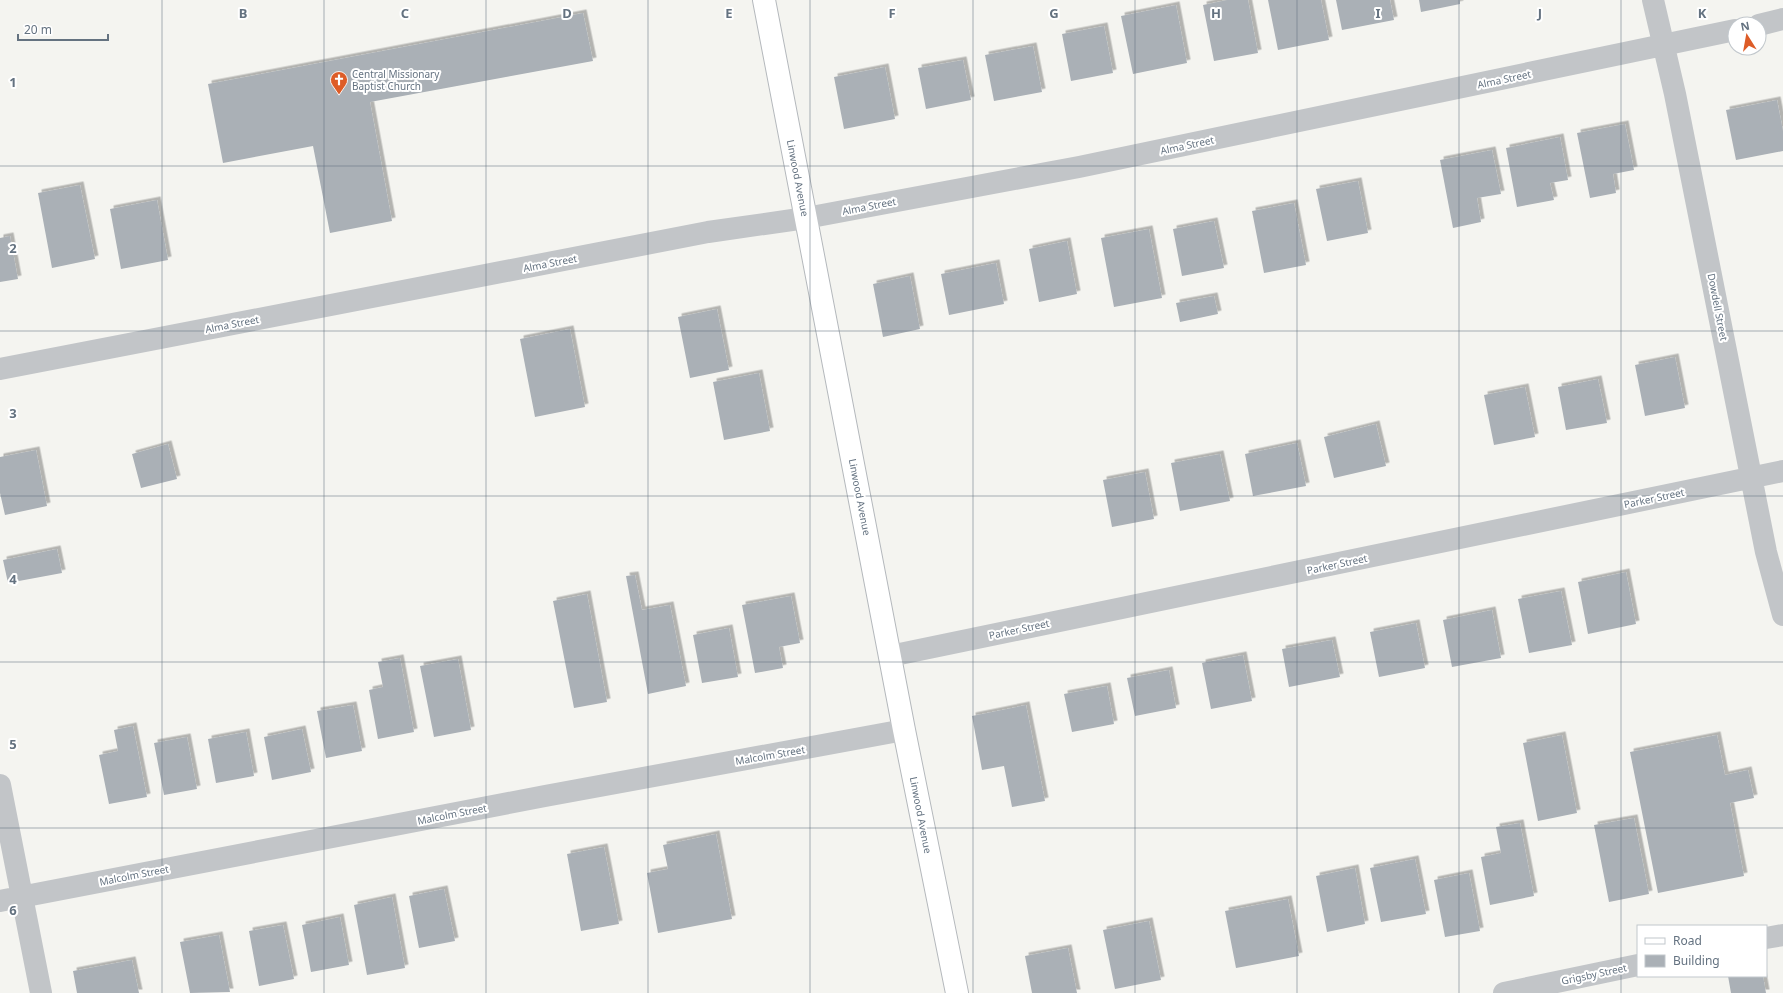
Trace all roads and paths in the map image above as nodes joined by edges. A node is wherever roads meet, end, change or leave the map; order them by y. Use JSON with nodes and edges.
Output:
{"nodes":[{"id":1,"x":764,"y":0,"type":"edge"},
{"id":2,"x":1653,"y":0,"type":"edge"},
{"id":3,"x":1783,"y":19,"type":"edge"},
{"id":4,"x":1767,"y":23,"type":"edge"},
{"id":5,"x":1727,"y":32,"type":"edge"},
{"id":6,"x":1664,"y":46,"type":"junction"},
{"id":7,"x":806,"y":218,"type":"junction"},
{"id":8,"x":0,"y":369,"type":"edge"},
{"id":9,"x":1783,"y":471,"type":"edge"},
{"id":10,"x":1751,"y":478,"type":"junction"},
{"id":11,"x":1783,"y":615,"type":"edge"},
{"id":12,"x":890,"y":656,"type":"junction"},
{"id":13,"x":904,"y":730,"type":"junction"},
{"id":14,"x":0,"y":785,"type":"edge"},
{"id":15,"x":22,"y":897,"type":"junction"},
{"id":16,"x":0,"y":901,"type":"edge"},
{"id":17,"x":1783,"y":935,"type":"edge"},
{"id":18,"x":1767,"y":938,"type":"edge"},
{"id":19,"x":1637,"y":965,"type":"edge"},
{"id":20,"x":41,"y":993,"type":"edge"},
{"id":21,"x":957,"y":993,"type":"edge"},
{"id":22,"x":1504,"y":993,"type":"edge"}],
"edges":[{"from":1,"to":7,"type":"main road","name":"Linwood Avenue"},
{"from":2,"to":6,"type":"street","name":"Dowdell Street"},
{"from":3,"to":4,"type":"street"},
{"from":5,"to":6,"type":"street","name":"Alma Street"},
{"from":6,"to":7,"type":"street","name":"Alma Street"},
{"from":6,"to":10,"type":"street","name":"Dowdell Street"},
{"from":7,"to":8,"type":"street","name":"Alma Street"},
{"from":7,"to":12,"type":"main road","name":"Linwood Avenue"},
{"from":9,"to":10,"type":"street","name":"Parker Street"},
{"from":10,"to":11,"type":"street","name":"Dowdell Street"},
{"from":10,"to":12,"type":"street","name":"Parker Street"},
{"from":12,"to":13,"type":"main road","name":"Linwood Avenue"},
{"from":13,"to":15,"type":"street","name":"Malcolm Street"},
{"from":13,"to":21,"type":"main road","name":"Linwood Avenue"},
{"from":14,"to":15,"type":"street"},
{"from":15,"to":16,"type":"street","name":"Malcolm Street"},
{"from":15,"to":20,"type":"street"},
{"from":17,"to":18,"type":"street"},
{"from":19,"to":22,"type":"street","name":"Grigsby Street"}]}
